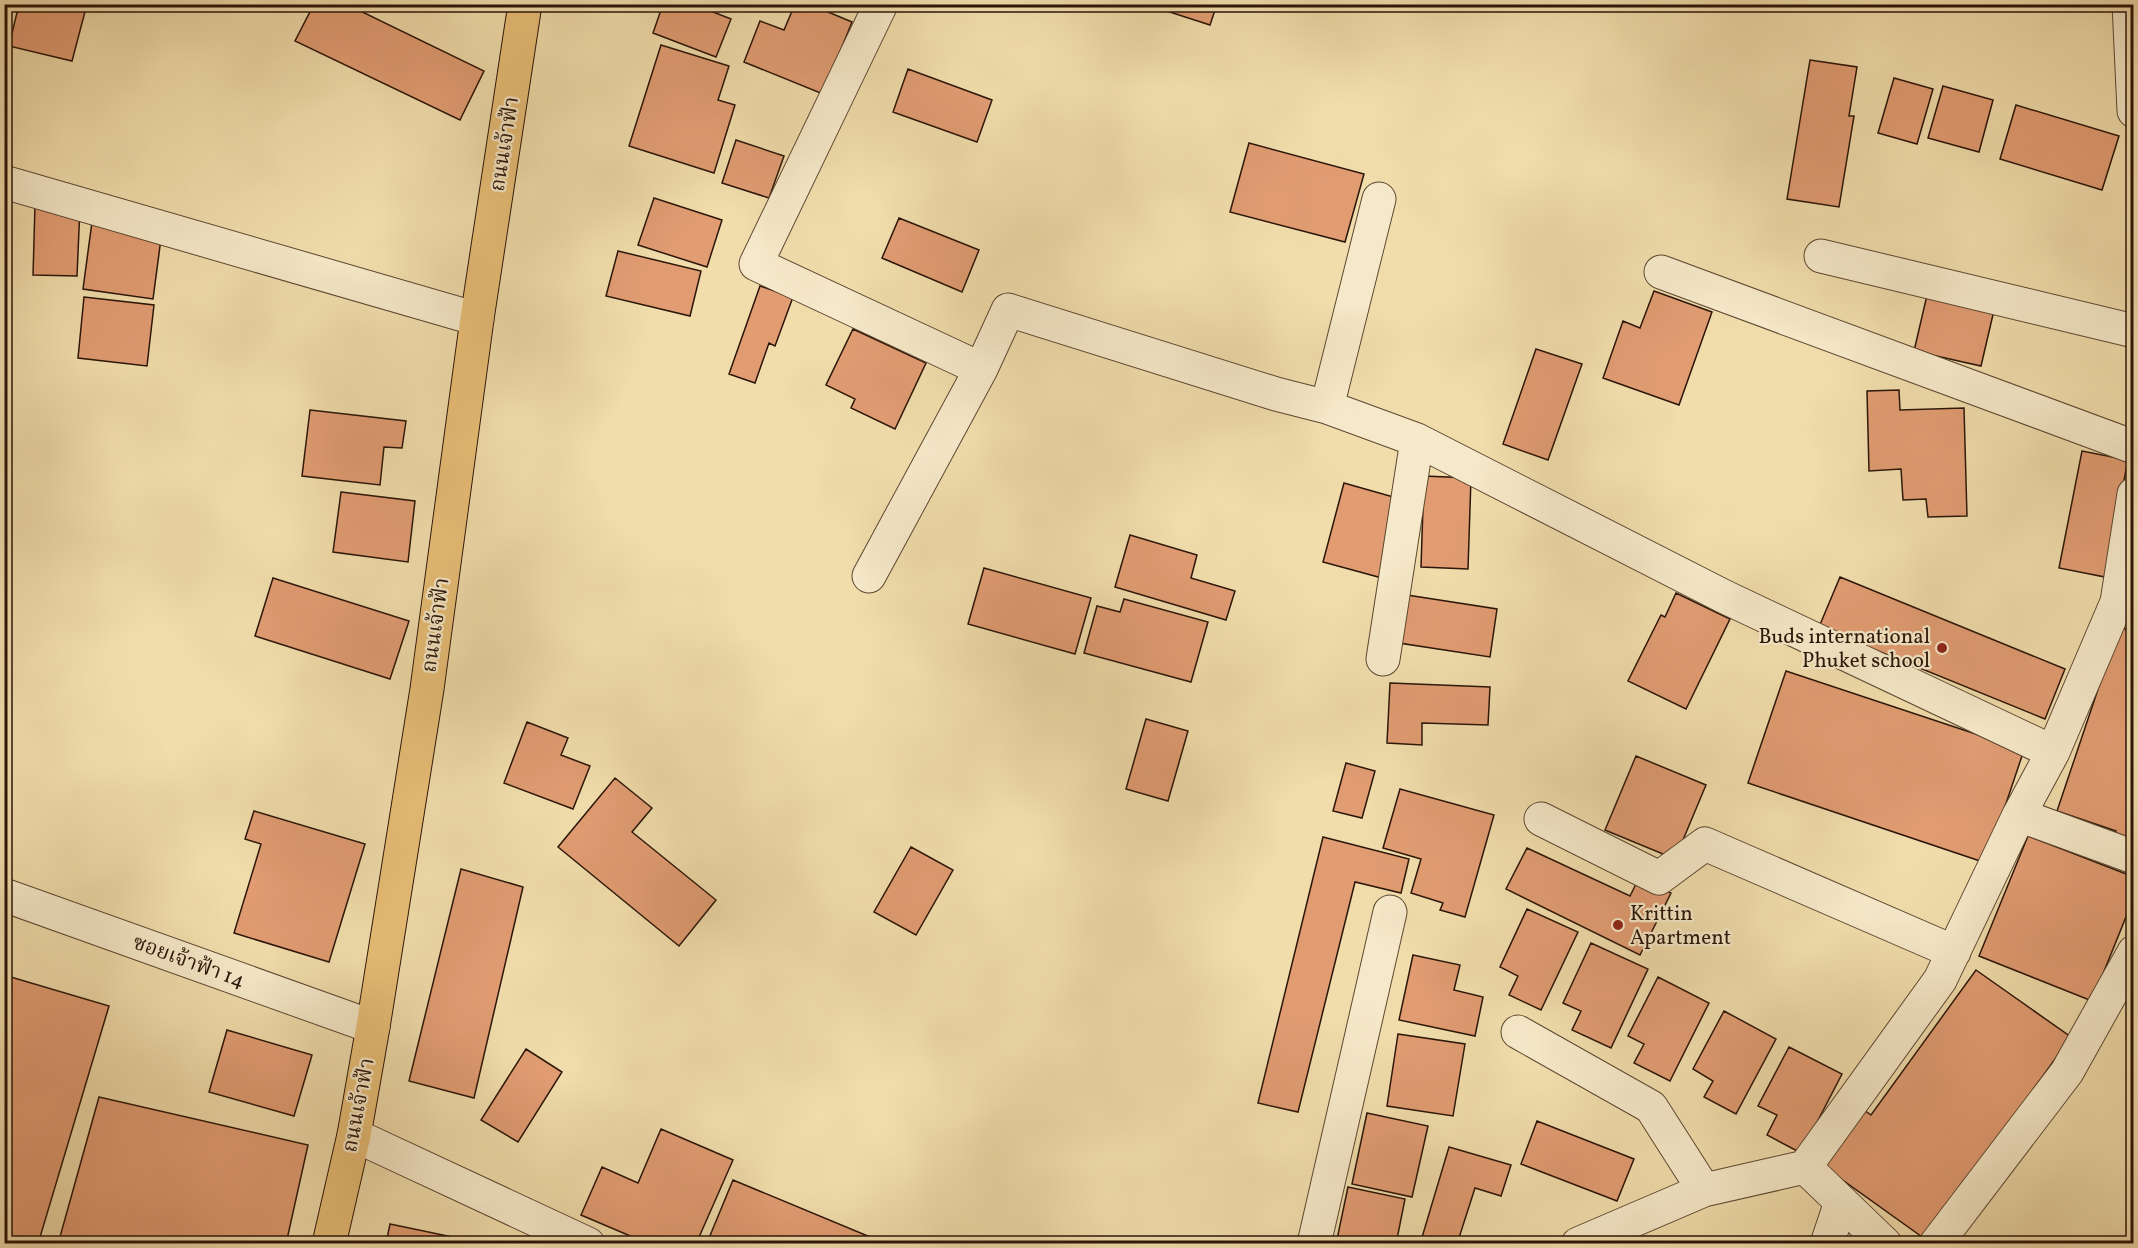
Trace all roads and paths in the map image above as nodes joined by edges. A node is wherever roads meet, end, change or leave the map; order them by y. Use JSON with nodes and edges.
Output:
{"nodes":[{"id":1,"x":525,"y":4,"type":"edge"},
{"id":2,"x":881,"y":4,"type":"edge"},
{"id":3,"x":2129,"y":4,"type":"edge"},
{"id":4,"x":2133,"y":111,"type":"edge"},
{"id":5,"x":4,"y":182,"type":"edge"},
{"id":6,"x":1379,"y":200,"type":"dead end"},
{"id":7,"x":1821,"y":256,"type":"dead end"},
{"id":8,"x":1661,"y":272,"type":"dead end"},
{"id":9,"x":477,"y":319,"type":"junction"},
{"id":10,"x":2133,"y":331,"type":"edge"},
{"id":11,"x":981,"y":369,"type":"junction"},
{"id":12,"x":1328,"y":407,"type":"junction"},
{"id":13,"x":1417,"y":440,"type":"junction"},
{"id":14,"x":2133,"y":447,"type":"edge"},
{"id":15,"x":2133,"y":494,"type":"edge"},
{"id":16,"x":869,"y":576,"type":"dead end"},
{"id":17,"x":2125,"y":603,"type":"edge"},
{"id":18,"x":1383,"y":659,"type":"dead end"},
{"id":19,"x":2053,"y":752,"type":"junction"},
{"id":20,"x":2019,"y":815,"type":"junction"},
{"id":21,"x":1541,"y":819,"type":"dead end"},
{"id":22,"x":2133,"y":857,"type":"edge"},
{"id":23,"x":4,"y":895,"type":"edge"},
{"id":24,"x":1390,"y":912,"type":"dead end"},
{"id":25,"x":1954,"y":952,"type":"junction"},
{"id":26,"x":2133,"y":952,"type":"edge"},
{"id":27,"x":373,"y":1027,"type":"junction"},
{"id":28,"x":1518,"y":1032,"type":"dead end"},
{"id":29,"x":354,"y":1135,"type":"junction"},
{"id":30,"x":1805,"y":1167,"type":"junction"},
{"id":31,"x":1704,"y":1190,"type":"junction"},
{"id":32,"x":1842,"y":1202,"type":"junction"},
{"id":33,"x":329,"y":1244,"type":"edge"},
{"id":34,"x":588,"y":1244,"type":"edge"},
{"id":35,"x":1314,"y":1244,"type":"edge"},
{"id":36,"x":1578,"y":1244,"type":"edge"},
{"id":37,"x":1827,"y":1244,"type":"edge"},
{"id":38,"x":1885,"y":1244,"type":"edge"},
{"id":39,"x":1936,"y":1244,"type":"edge"}],
"edges":[{"from":1,"to":9,"type":"main road","name":"ถนนเจ้าฟ้า"},
{"from":2,"to":11,"type":"street"},
{"from":3,"to":4,"type":"street"},
{"from":5,"to":9,"type":"street"},
{"from":6,"to":12,"type":"street"},
{"from":7,"to":10,"type":"street"},
{"from":8,"to":14,"type":"street"},
{"from":9,"to":27,"type":"main road","name":"ถนนเจ้าฟ้า"},
{"from":11,"to":12,"type":"street"},
{"from":11,"to":16,"type":"street"},
{"from":12,"to":13,"type":"street"},
{"from":13,"to":18,"type":"street"},
{"from":13,"to":19,"type":"street"},
{"from":15,"to":17,"type":"street"},
{"from":17,"to":19,"type":"street"},
{"from":19,"to":20,"type":"street"},
{"from":20,"to":22,"type":"street"},
{"from":20,"to":25,"type":"street"},
{"from":21,"to":25,"type":"street"},
{"from":23,"to":27,"type":"street","name":"ซอยเจ้าฟ้า 14"},
{"from":24,"to":35,"type":"street"},
{"from":25,"to":30,"type":"street"},
{"from":26,"to":39,"type":"street"},
{"from":27,"to":29,"type":"main road","name":"ถนนเจ้าฟ้า"},
{"from":28,"to":31,"type":"street"},
{"from":29,"to":33,"type":"main road","name":"ถนนเจ้าฟ้า"},
{"from":29,"to":34,"type":"street"},
{"from":30,"to":31,"type":"street"},
{"from":30,"to":32,"type":"street"},
{"from":31,"to":36,"type":"street"},
{"from":32,"to":37,"type":"street"},
{"from":32,"to":38,"type":"street"}]}
